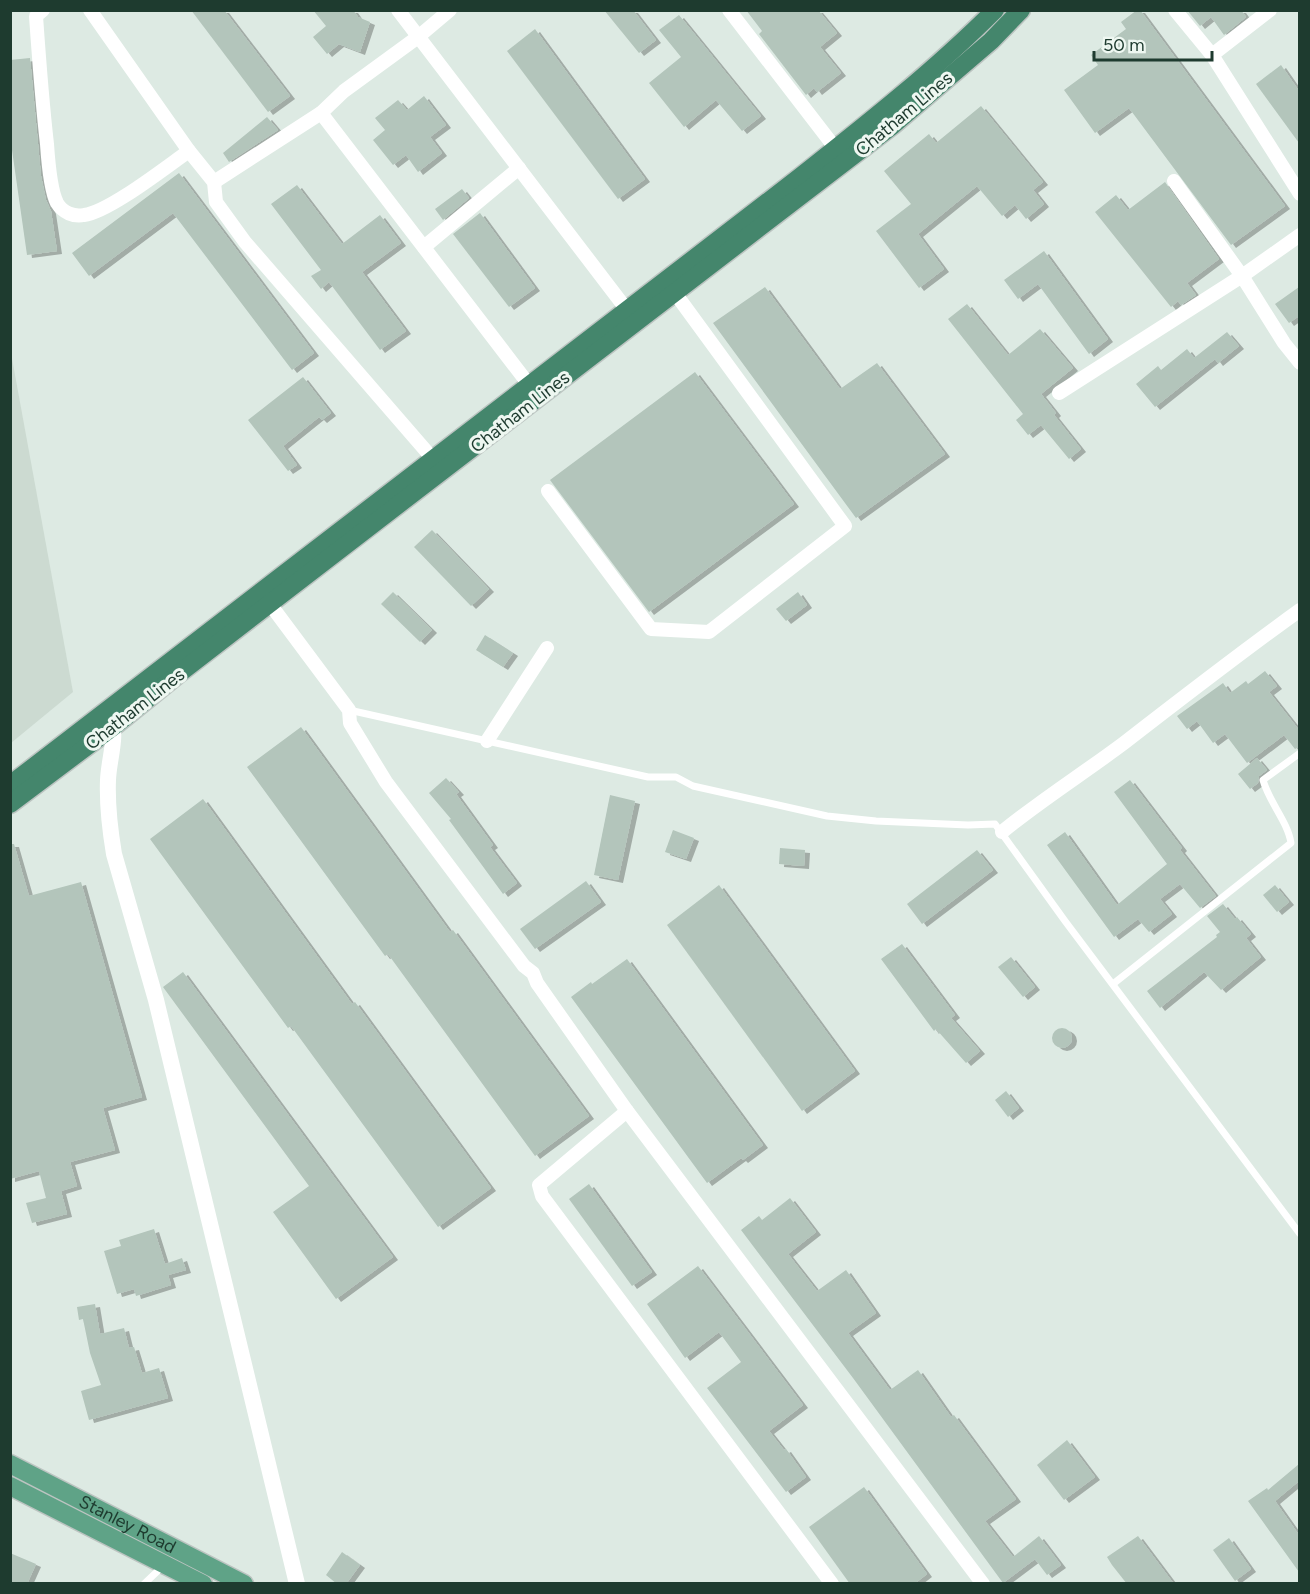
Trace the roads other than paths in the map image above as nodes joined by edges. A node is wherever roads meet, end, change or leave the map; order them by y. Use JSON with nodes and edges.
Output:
{"nodes":[{"id":1,"x":43,"y":10,"type":"edge"},
{"id":2,"x":90,"y":10,"type":"edge"},
{"id":3,"x":398,"y":10,"type":"edge"},
{"id":4,"x":450,"y":10,"type":"edge"},
{"id":5,"x":729,"y":10,"type":"edge"},
{"id":6,"x":995,"y":10,"type":"edge"},
{"id":7,"x":1021,"y":10,"type":"edge"},
{"id":8,"x":1175,"y":10,"type":"edge"},
{"id":9,"x":1270,"y":10,"type":"edge"},
{"id":10,"x":418,"y":37,"type":"junction"},
{"id":11,"x":1212,"y":55,"type":"junction"},
{"id":12,"x":321,"y":113,"type":"junction"},
{"id":13,"x":836,"y":149,"type":"junction"},
{"id":14,"x":189,"y":151,"type":"junction"},
{"id":15,"x":519,"y":168,"type":"junction"},
{"id":16,"x":1174,"y":181,"type":"dead end"},
{"id":17,"x":214,"y":182,"type":"junction"},
{"id":18,"x":1299,"y":194,"type":"edge"},
{"id":19,"x":1299,"y":235,"type":"edge"},
{"id":20,"x":424,"y":247,"type":"junction"},
{"id":21,"x":1242,"y":276,"type":"junction"},
{"id":22,"x":675,"y":293,"type":"junction"},
{"id":23,"x":627,"y":310,"type":"junction"},
{"id":24,"x":1299,"y":363,"type":"edge"},
{"id":25,"x":530,"y":386,"type":"junction"},
{"id":26,"x":1059,"y":393,"type":"dead end"},
{"id":27,"x":433,"y":459,"type":"junction"},
{"id":28,"x":548,"y":491,"type":"dead end"},
{"id":29,"x":270,"y":604,"type":"junction"},
{"id":30,"x":1299,"y":610,"type":"edge"},
{"id":31,"x":547,"y":648,"type":"dead end"},
{"id":32,"x":108,"y":709,"type":"junction"},
{"id":33,"x":349,"y":710,"type":"junction"},
{"id":34,"x":114,"y":726,"type":"junction"},
{"id":35,"x":488,"y":741,"type":"junction"},
{"id":36,"x":1299,"y":753,"type":"edge"},
{"id":37,"x":10,"y":785,"type":"edge"},
{"id":38,"x":10,"y":804,"type":"edge"},
{"id":39,"x":1002,"y":832,"type":"junction"},
{"id":40,"x":1113,"y":984,"type":"junction"},
{"id":41,"x":627,"y":1111,"type":"junction"},
{"id":42,"x":1299,"y":1234,"type":"edge"},
{"id":43,"x":10,"y":1464,"type":"edge"},
{"id":44,"x":10,"y":1486,"type":"edge"},
{"id":45,"x":166,"y":1564,"type":"junction"},
{"id":46,"x":144,"y":1584,"type":"edge"},
{"id":47,"x":204,"y":1584,"type":"edge"},
{"id":48,"x":244,"y":1584,"type":"edge"},
{"id":49,"x":297,"y":1584,"type":"edge"},
{"id":50,"x":832,"y":1584,"type":"edge"},
{"id":51,"x":983,"y":1584,"type":"edge"}],
"edges":[{"from":1,"to":14,"type":"street"},
{"from":2,"to":14,"type":"street"},
{"from":3,"to":10,"type":"street"},
{"from":4,"to":10,"type":"street"},
{"from":5,"to":13,"type":"street"},
{"from":6,"to":13,"type":"highway","name":"Chatham Lines"},
{"from":7,"to":22,"type":"highway","name":"Chatham Lines"},
{"from":8,"to":11,"type":"street"},
{"from":9,"to":11,"type":"street"},
{"from":10,"to":12,"type":"street"},
{"from":10,"to":15,"type":"street"},
{"from":11,"to":18,"type":"street"},
{"from":12,"to":17,"type":"street"},
{"from":12,"to":20,"type":"street"},
{"from":13,"to":23,"type":"highway","name":"Chatham Lines"},
{"from":14,"to":17,"type":"street"},
{"from":15,"to":20,"type":"street"},
{"from":15,"to":23,"type":"street"},
{"from":16,"to":21,"type":"street"},
{"from":17,"to":27,"type":"street"},
{"from":19,"to":21,"type":"street"},
{"from":20,"to":25,"type":"street"},
{"from":21,"to":24,"type":"street"},
{"from":21,"to":26,"type":"street"},
{"from":22,"to":28,"type":"street"},
{"from":22,"to":29,"type":"highway","name":"Chatham Lines"},
{"from":23,"to":25,"type":"highway","name":"Chatham Lines"},
{"from":25,"to":27,"type":"highway","name":"Chatham Lines"},
{"from":27,"to":32,"type":"highway","name":"Chatham Lines"},
{"from":29,"to":33,"type":"street"},
{"from":29,"to":34,"type":"highway","name":"Chatham Lines"},
{"from":30,"to":39,"type":"street"},
{"from":31,"to":35,"type":"street"},
{"from":32,"to":34,"type":"street"},
{"from":32,"to":37,"type":"highway","name":"Chatham Lines"},
{"from":33,"to":35,"type":"lane"},
{"from":33,"to":41,"type":"street"},
{"from":34,"to":38,"type":"highway","name":"Chatham Lines"},
{"from":34,"to":49,"type":"street"},
{"from":35,"to":39,"type":"lane"},
{"from":36,"to":40,"type":"lane"},
{"from":39,"to":40,"type":"lane"},
{"from":40,"to":42,"type":"lane"},
{"from":41,"to":50,"type":"street"},
{"from":41,"to":51,"type":"street"},
{"from":43,"to":48,"type":"main road","name":"Stanley Road"},
{"from":44,"to":45,"type":"main road","name":"Stanley Road"},
{"from":45,"to":46,"type":"lane"},
{"from":45,"to":47,"type":"main road","name":"Stanley Road"}]}
